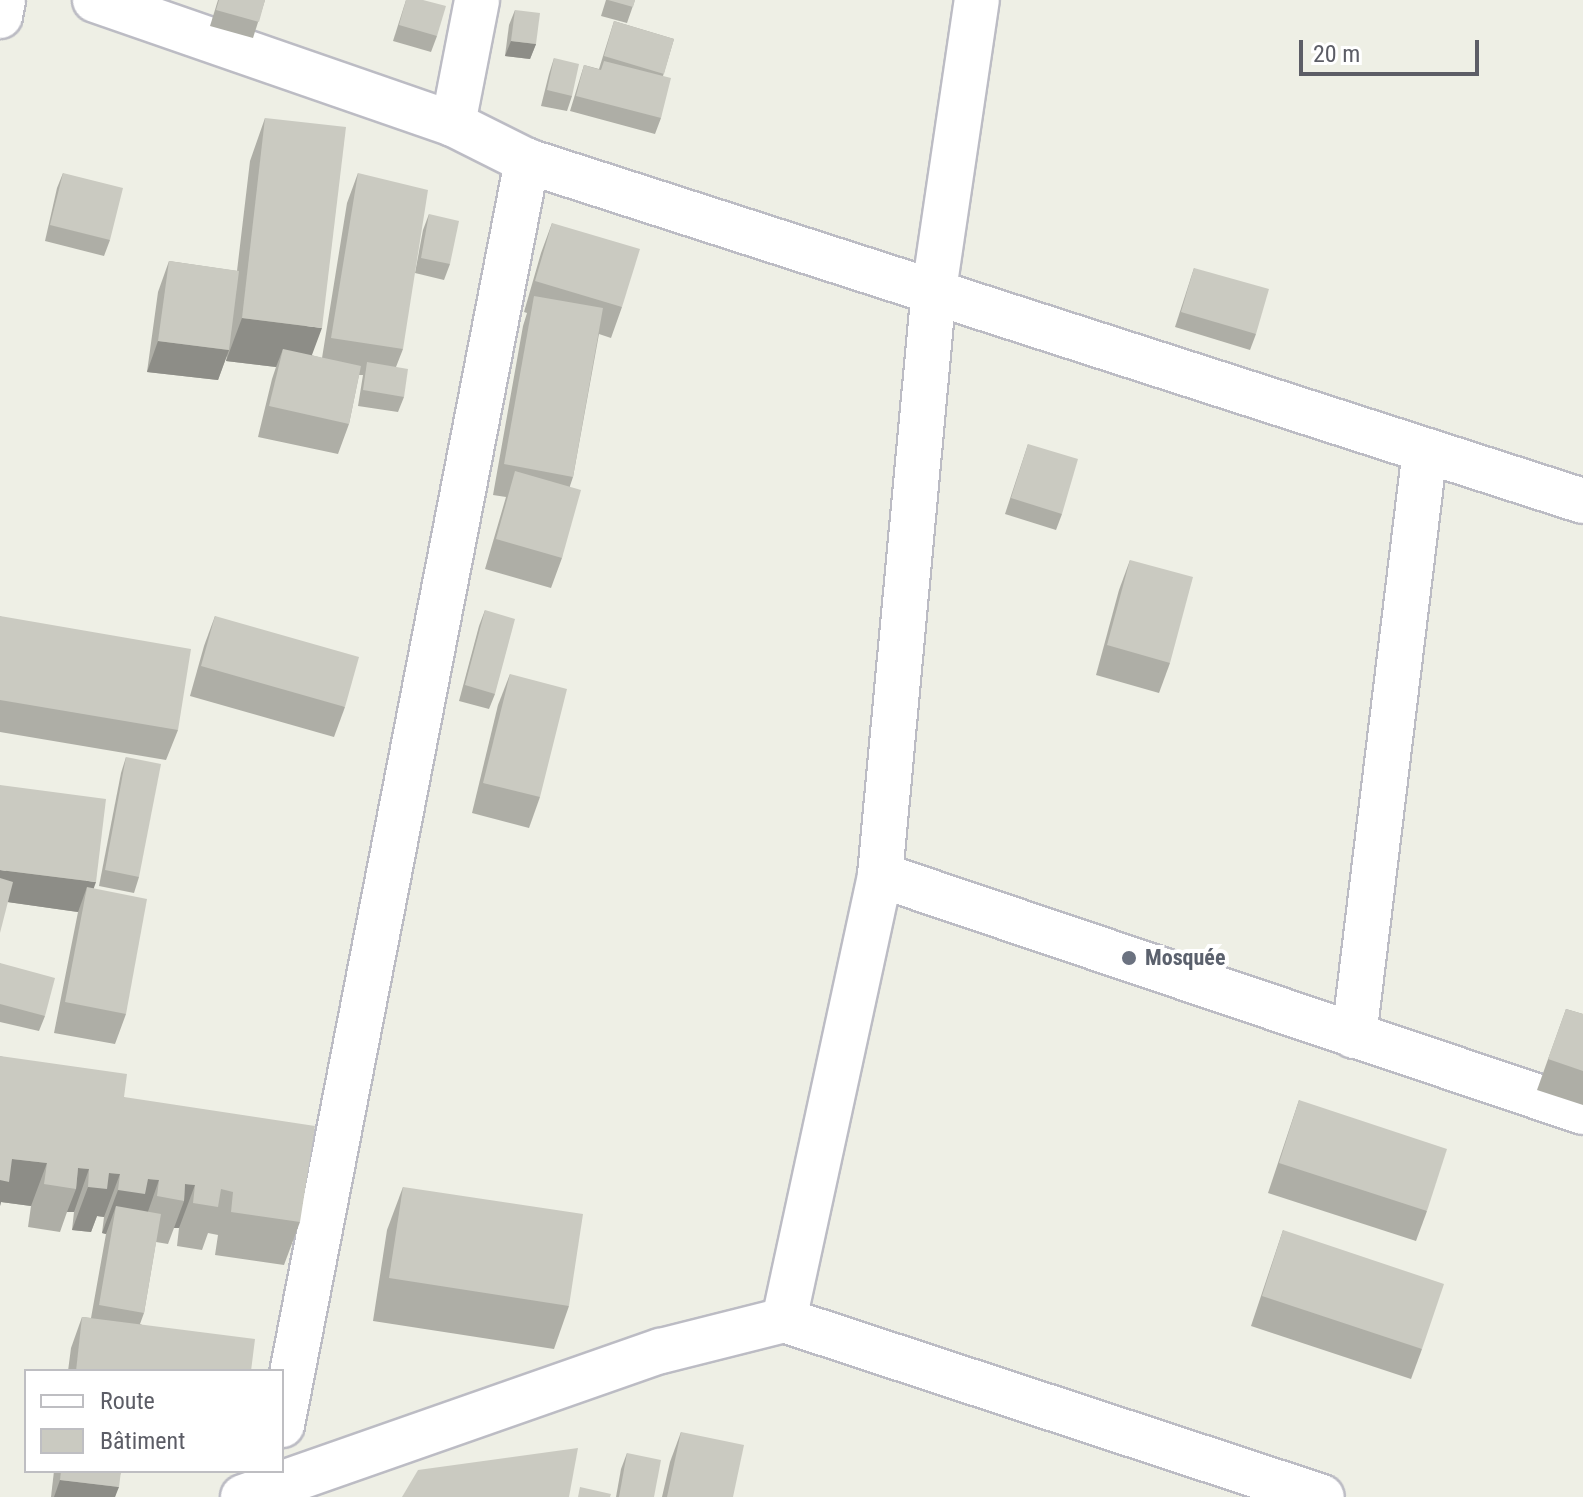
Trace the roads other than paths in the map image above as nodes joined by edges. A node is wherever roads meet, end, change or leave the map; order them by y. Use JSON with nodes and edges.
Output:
{"nodes":[{"id":1,"x":3,"y":0,"type":"edge"},
{"id":2,"x":95,"y":0,"type":"edge"},
{"id":3,"x":477,"y":0,"type":"edge"},
{"id":4,"x":977,"y":0,"type":"edge"},
{"id":5,"x":0,"y":16,"type":"edge"},
{"id":6,"x":453,"y":124,"type":"junction"},
{"id":7,"x":527,"y":161,"type":"junction"},
{"id":8,"x":934,"y":290,"type":"junction"},
{"id":9,"x":1425,"y":450,"type":"junction"},
{"id":10,"x":1583,"y":501,"type":"edge"},
{"id":11,"x":880,"y":875,"type":"junction"},
{"id":12,"x":1354,"y":1036,"type":"junction"},
{"id":13,"x":1583,"y":1112,"type":"edge"},
{"id":14,"x":784,"y":1320,"type":"junction"},
{"id":15,"x":284,"y":1415,"type":"edge"},
{"id":16,"x":264,"y":1488,"type":"edge"},
{"id":17,"x":1322,"y":1497,"type":"edge"}],
"edges":[{"from":1,"to":5,"type":"street"},
{"from":2,"to":6,"type":"street"},
{"from":3,"to":6,"type":"street"},
{"from":4,"to":8,"type":"street"},
{"from":6,"to":7,"type":"street"},
{"from":7,"to":8,"type":"street"},
{"from":7,"to":15,"type":"street"},
{"from":8,"to":9,"type":"street"},
{"from":8,"to":11,"type":"street"},
{"from":9,"to":10,"type":"street"},
{"from":9,"to":12,"type":"street"},
{"from":11,"to":12,"type":"street"},
{"from":11,"to":14,"type":"street"},
{"from":12,"to":13,"type":"street"},
{"from":14,"to":16,"type":"street"},
{"from":14,"to":17,"type":"street"}]}
